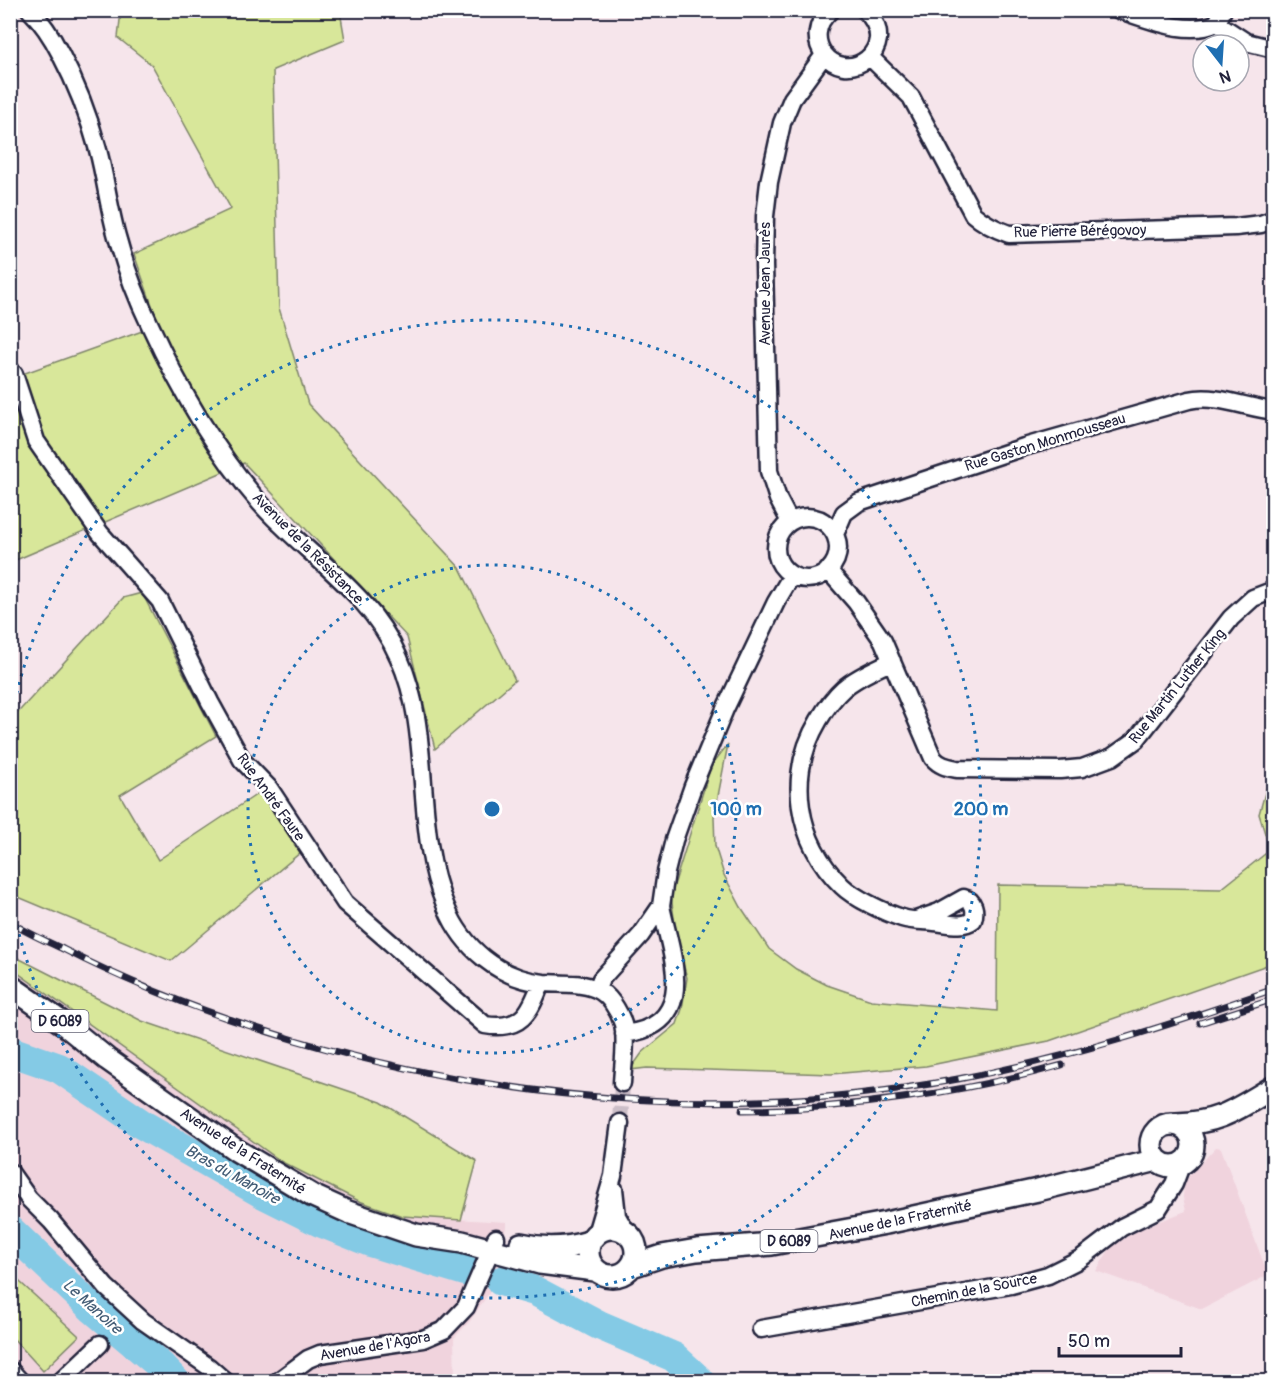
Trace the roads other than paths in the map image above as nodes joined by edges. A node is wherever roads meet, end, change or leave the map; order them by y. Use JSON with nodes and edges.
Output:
{"nodes":[{"id":1,"x":30,"y":10,"type":"edge"},
{"id":2,"x":1119,"y":10,"type":"edge"},
{"id":3,"x":830,"y":11,"type":"edge"},
{"id":4,"x":866,"y":11,"type":"edge"},
{"id":5,"x":1220,"y":17,"type":"edge"},
{"id":6,"x":1274,"y":49,"type":"edge"},
{"id":7,"x":824,"y":55,"type":"junction"},
{"id":8,"x":870,"y":57,"type":"junction"},
{"id":9,"x":1274,"y":219,"type":"edge"},
{"id":10,"x":10,"y":370,"type":"edge"},
{"id":11,"x":1274,"y":411,"type":"edge"},
{"id":12,"x":790,"y":522,"type":"junction"},
{"id":13,"x":835,"y":534,"type":"junction"},
{"id":14,"x":828,"y":570,"type":"junction"},
{"id":15,"x":792,"y":575,"type":"junction"},
{"id":16,"x":1274,"y":590,"type":"edge"},
{"id":17,"x":892,"y":661,"type":"junction"},
{"id":18,"x":661,"y":906,"type":"junction"},
{"id":19,"x":916,"y":920,"type":"dead end"},
{"id":20,"x":541,"y":983,"type":"junction"},
{"id":21,"x":10,"y":986,"type":"edge"},
{"id":22,"x":597,"y":989,"type":"junction"},
{"id":23,"x":10,"y":1002,"type":"edge"},
{"id":24,"x":624,"y":1034,"type":"junction"},
{"id":25,"x":107,"y":1059,"type":"junction"},
{"id":26,"x":622,"y":1083,"type":"tunnel mouth"},
{"id":27,"x":1267,"y":1091,"type":"edge"},
{"id":28,"x":1227,"y":1116,"type":"junction"},
{"id":29,"x":620,"y":1123,"type":"tunnel mouth"},
{"id":30,"x":1176,"y":1124,"type":"junction"},
{"id":31,"x":1169,"y":1155,"type":"junction"},
{"id":32,"x":10,"y":1172,"type":"edge"},
{"id":33,"x":614,"y":1176,"type":"junction"},
{"id":34,"x":626,"y":1232,"type":"junction"},
{"id":35,"x":593,"y":1238,"type":"junction"},
{"id":36,"x":493,"y":1244,"type":"junction"},
{"id":37,"x":697,"y":1250,"type":"junction"},
{"id":38,"x":632,"y":1266,"type":"junction"},
{"id":39,"x":595,"y":1269,"type":"junction"},
{"id":40,"x":761,"y":1329,"type":"dead end"},
{"id":41,"x":100,"y":1344,"type":"dead end"},
{"id":42,"x":10,"y":1370,"type":"edge"},
{"id":43,"x":21,"y":1382,"type":"edge"},
{"id":44,"x":60,"y":1382,"type":"edge"},
{"id":45,"x":226,"y":1382,"type":"edge"},
{"id":46,"x":277,"y":1382,"type":"edge"}],
"edges":[{"from":1,"to":20,"type":"street","name":"Avenue de la Résistance"},
{"from":2,"to":5,"type":"street"},
{"from":3,"to":7,"type":"street"},
{"from":4,"to":8,"type":"street"},
{"from":5,"to":6,"type":"street"},
{"from":7,"to":8,"type":"street"},
{"from":7,"to":12,"type":"street","name":"Avenue Jean Jaurès"},
{"from":8,"to":9,"type":"street","name":"Rue Pierre Bérégovoy"},
{"from":10,"to":20,"type":"street","name":"Rue André Faure"},
{"from":11,"to":13,"type":"street","name":"Rue Gaston Monmousseau"},
{"from":12,"to":13,"type":"street"},
{"from":12,"to":15,"type":"street"},
{"from":13,"to":14,"type":"street"},
{"from":14,"to":15,"type":"street"},
{"from":14,"to":17,"type":"street","name":"Rue Martin Luther King"},
{"from":15,"to":18,"type":"street"},
{"from":16,"to":17,"type":"street","name":"Rue Martin Luther King"},
{"from":17,"to":19,"type":"street"},
{"from":18,"to":22,"type":"street"},
{"from":18,"to":24,"type":"street"},
{"from":20,"to":22,"type":"street","name":"Avenue de la Résistance"},
{"from":21,"to":25,"type":"main road","name":"Avenue de la Fraternité","number":"D 6089"},
{"from":22,"to":24,"type":"street"},
{"from":23,"to":25,"type":"main road","name":"Avenue de la Fraternité","number":"D 6089"},
{"from":24,"to":26,"type":"street"},
{"from":25,"to":36,"type":"main road","name":"Avenue de la Fraternité","number":"D 6089"},
{"from":27,"to":28,"type":"main road","number":"D 6089"},
{"from":28,"to":30,"type":"main road","number":"D 6089"},
{"from":28,"to":31,"type":"main road","name":"Avenue de la Fraternité","number":"D 6089"},
{"from":29,"to":33,"type":"street"},
{"from":30,"to":31,"type":"main road"},
{"from":30,"to":31,"type":"main road"},
{"from":31,"to":37,"type":"main road","name":"Avenue de la Fraternité","number":"D 6089"},
{"from":31,"to":40,"type":"street","name":"Chemin de la Source"},
{"from":32,"to":45,"type":"street"},
{"from":33,"to":34,"type":"street"},
{"from":33,"to":35,"type":"street"},
{"from":34,"to":35,"type":"main road"},
{"from":34,"to":37,"type":"main road","number":"D 6089"},
{"from":34,"to":38,"type":"main road"},
{"from":35,"to":36,"type":"main road","name":"Avenue de la Fraternité","number":"D 6089"},
{"from":35,"to":39,"type":"main road"},
{"from":36,"to":39,"type":"main road","name":"Avenue de la Fraternité","number":"D 6089"},
{"from":36,"to":46,"type":"street","name":"Avenue de l'Agora"},
{"from":37,"to":38,"type":"main road","number":"D 6089"},
{"from":38,"to":39,"type":"main road"},
{"from":41,"to":44,"type":"street"},
{"from":42,"to":43,"type":"street"}]}
